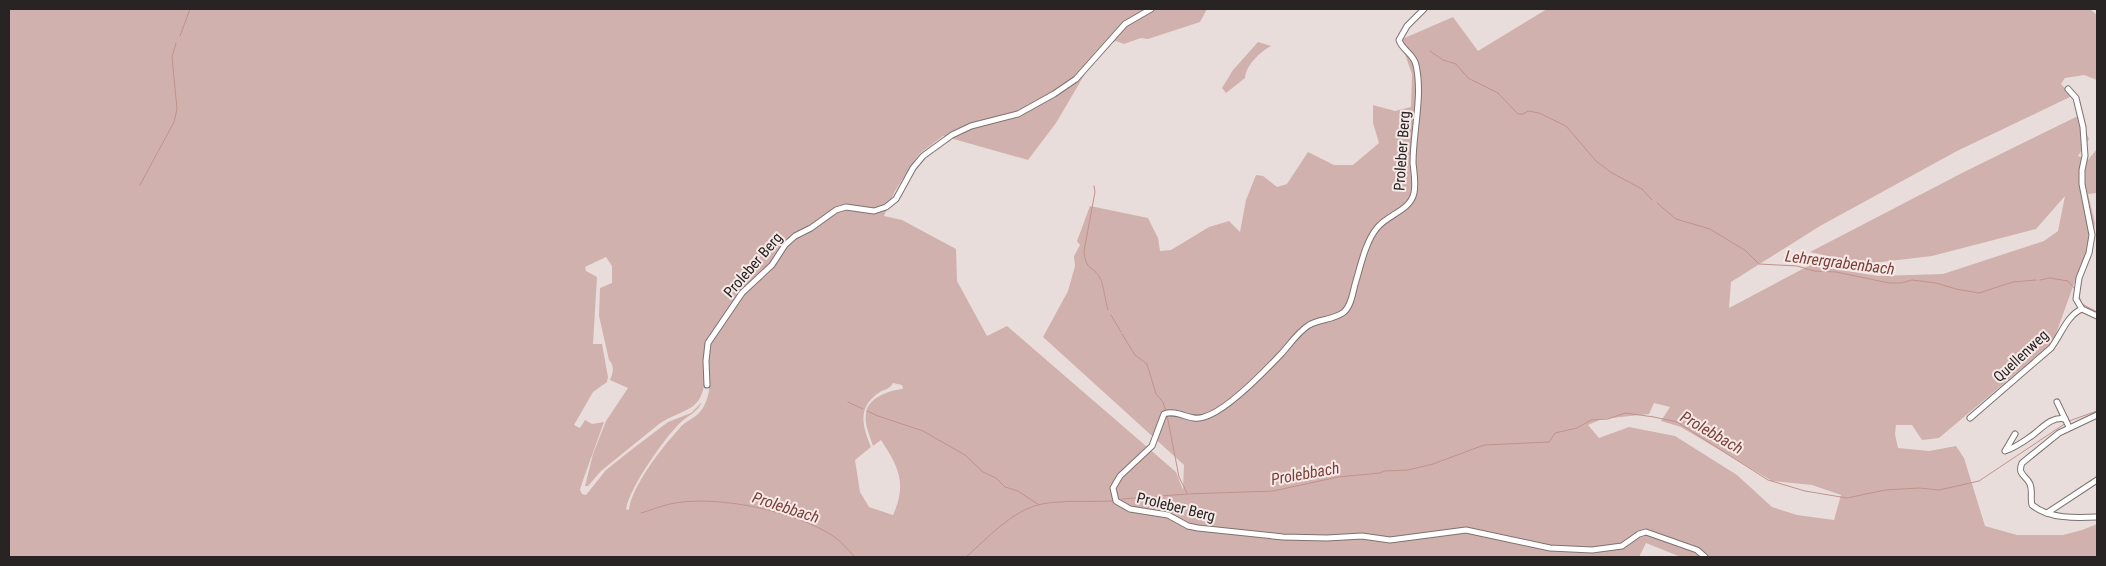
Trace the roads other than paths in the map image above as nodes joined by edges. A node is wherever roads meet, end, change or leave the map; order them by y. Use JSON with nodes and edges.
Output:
{"nodes":[{"id":1,"x":1151,"y":9,"type":"edge"},
{"id":2,"x":1424,"y":9,"type":"edge"},
{"id":3,"x":2068,"y":89,"type":"dead end"},
{"id":4,"x":2082,"y":309,"type":"junction"},
{"id":5,"x":2097,"y":316,"type":"edge"},
{"id":6,"x":707,"y":385,"type":"dead end"},
{"id":7,"x":2057,"y":402,"type":"dead end"},
{"id":8,"x":2097,"y":415,"type":"edge"},
{"id":9,"x":1970,"y":418,"type":"dead end"},
{"id":10,"x":2068,"y":423,"type":"junction"},
{"id":11,"x":2015,"y":434,"type":"dead end"},
{"id":12,"x":2097,"y":480,"type":"edge"},
{"id":13,"x":2047,"y":512,"type":"junction"},
{"id":14,"x":2097,"y":517,"type":"edge"},
{"id":15,"x":1705,"y":557,"type":"edge"}],
"edges":[{"from":1,"to":6,"type":"street","name":"Proleber Berg"},
{"from":2,"to":15,"type":"street","name":"Proleber Berg"},
{"from":3,"to":4,"type":"street"},
{"from":4,"to":5,"type":"street"},
{"from":4,"to":9,"type":"street","name":"Quellenweg"},
{"from":7,"to":10,"type":"street"},
{"from":8,"to":10,"type":"street"},
{"from":10,"to":11,"type":"street"},
{"from":10,"to":13,"type":"street"},
{"from":12,"to":13,"type":"street"},
{"from":13,"to":14,"type":"street"}]}
